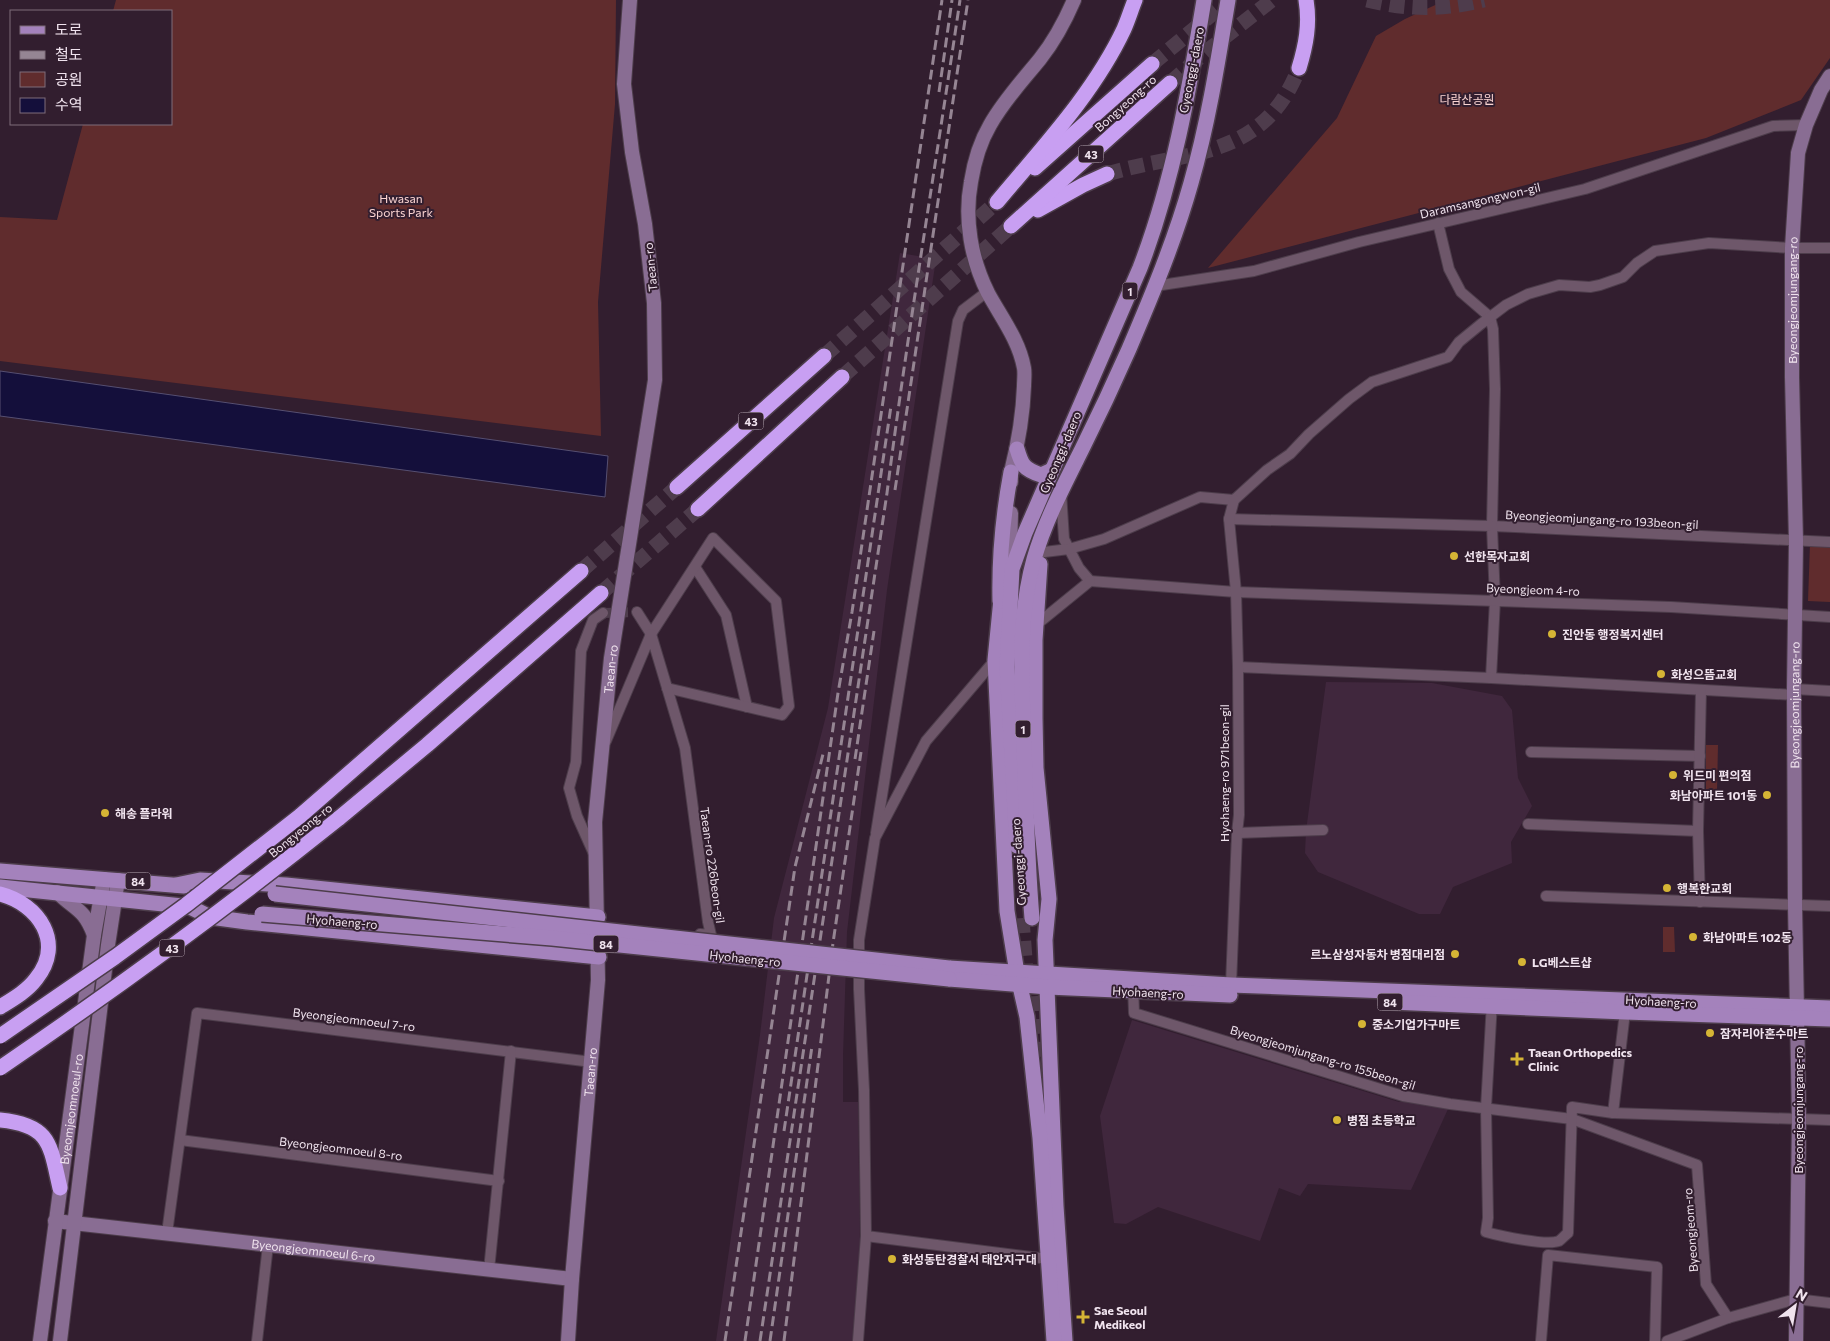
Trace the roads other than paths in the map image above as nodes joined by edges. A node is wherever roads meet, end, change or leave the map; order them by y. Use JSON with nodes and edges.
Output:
{"nodes":[{"id":1,"x":630,"y":0,"type":"edge"},
{"id":2,"x":1074,"y":0,"type":"edge"},
{"id":3,"x":1134,"y":0,"type":"edge"},
{"id":4,"x":1204,"y":0,"type":"edge"},
{"id":5,"x":1228,"y":0,"type":"edge"},
{"id":6,"x":1306,"y":0,"type":"edge"},
{"id":7,"x":1152,"y":64,"type":"tunnel mouth"},
{"id":8,"x":1299,"y":68,"type":"tunnel mouth"},
{"id":9,"x":1830,"y":76,"type":"edge"},
{"id":10,"x":1170,"y":83,"type":"tunnel mouth"},
{"id":11,"x":1806,"y":125,"type":"junction"},
{"id":12,"x":1107,"y":174,"type":"tunnel mouth"},
{"id":13,"x":1438,"y":223,"type":"junction"},
{"id":14,"x":1792,"y":248,"type":"junction"},
{"id":15,"x":1830,"y":248,"type":"edge"},
{"id":16,"x":1155,"y":286,"type":"junction"},
{"id":17,"x":988,"y":291,"type":"junction"},
{"id":18,"x":1490,"y":317,"type":"junction"},
{"id":19,"x":824,"y":356,"type":"tunnel mouth"},
{"id":20,"x":842,"y":377,"type":"tunnel mouth"},
{"id":21,"x":1016,"y":449,"type":"junction"},
{"id":22,"x":1052,"y":470,"type":"junction"},
{"id":23,"x":1011,"y":472,"type":"junction"},
{"id":24,"x":677,"y":487,"type":"tunnel mouth"},
{"id":25,"x":1061,"y":490,"type":"junction"},
{"id":26,"x":1234,"y":500,"type":"junction"},
{"id":27,"x":698,"y":509,"type":"tunnel mouth"},
{"id":28,"x":1229,"y":519,"type":"junction"},
{"id":29,"x":1492,"y":526,"type":"junction"},
{"id":30,"x":1796,"y":541,"type":"junction"},
{"id":31,"x":1830,"y":542,"type":"edge"},
{"id":32,"x":1069,"y":549,"type":"junction"},
{"id":33,"x":1039,"y":550,"type":"junction"},
{"id":34,"x":695,"y":567,"type":"junction"},
{"id":35,"x":1012,"y":569,"type":"junction"},
{"id":36,"x":581,"y":571,"type":"tunnel mouth"},
{"id":37,"x":1090,"y":581,"type":"junction"},
{"id":38,"x":1236,"y":592,"type":"junction"},
{"id":39,"x":601,"y":593,"type":"tunnel mouth"},
{"id":40,"x":1495,"y":600,"type":"junction"},
{"id":41,"x":1000,"y":601,"type":"junction"},
{"id":42,"x":637,"y":612,"type":"dead end"},
{"id":43,"x":603,"y":613,"type":"dead end"},
{"id":44,"x":1794,"y":616,"type":"junction"},
{"id":45,"x":1830,"y":617,"type":"edge"},
{"id":46,"x":1036,"y":625,"type":"junction"},
{"id":47,"x":651,"y":634,"type":"junction"},
{"id":48,"x":995,"y":660,"type":"junction"},
{"id":49,"x":1238,"y":667,"type":"junction"},
{"id":50,"x":1491,"y":678,"type":"junction"},
{"id":51,"x":667,"y":688,"type":"junction"},
{"id":52,"x":1702,"y":690,"type":"junction"},
{"id":53,"x":1830,"y":691,"type":"edge"},
{"id":54,"x":1794,"y":692,"type":"junction"},
{"id":55,"x":747,"y":707,"type":"junction"},
{"id":56,"x":602,"y":751,"type":"junction"},
{"id":57,"x":1531,"y":752,"type":"dead end"},
{"id":58,"x":1700,"y":756,"type":"junction"},
{"id":59,"x":1528,"y":824,"type":"dead end"},
{"id":60,"x":1323,"y":830,"type":"dead end"},
{"id":61,"x":1698,"y":831,"type":"junction"},
{"id":62,"x":1237,"y":833,"type":"junction"},
{"id":63,"x":875,"y":838,"type":"junction"},
{"id":64,"x":595,"y":856,"type":"junction"},
{"id":65,"x":0,"y":871,"type":"edge"},
{"id":66,"x":111,"y":879,"type":"junction"},
{"id":67,"x":176,"y":885,"type":"junction"},
{"id":68,"x":0,"y":887,"type":"edge"},
{"id":69,"x":57,"y":892,"type":"junction"},
{"id":70,"x":0,"y":894,"type":"edge"},
{"id":71,"x":1546,"y":896,"type":"dead end"},
{"id":72,"x":107,"y":898,"type":"junction"},
{"id":73,"x":1700,"y":902,"type":"junction"},
{"id":74,"x":1796,"y":905,"type":"junction"},
{"id":75,"x":188,"y":906,"type":"junction"},
{"id":76,"x":1830,"y":906,"type":"edge"},
{"id":77,"x":598,"y":920,"type":"junction"},
{"id":78,"x":94,"y":938,"type":"junction"},
{"id":79,"x":108,"y":945,"type":"junction"},
{"id":80,"x":599,"y":957,"type":"junction"},
{"id":81,"x":949,"y":974,"type":"junction"},
{"id":82,"x":1018,"y":979,"type":"junction"},
{"id":83,"x":1047,"y":981,"type":"junction"},
{"id":84,"x":1231,"y":985,"type":"junction"},
{"id":85,"x":1133,"y":986,"type":"junction"},
{"id":86,"x":1492,"y":1001,"type":"junction"},
{"id":87,"x":0,"y":1007,"type":"edge"},
{"id":88,"x":1830,"y":1008,"type":"edge"},
{"id":89,"x":1625,"y":1012,"type":"junction"},
{"id":90,"x":1798,"y":1013,"type":"junction"},
{"id":91,"x":1830,"y":1019,"type":"edge"},
{"id":92,"x":0,"y":1036,"type":"edge"},
{"id":93,"x":511,"y":1051,"type":"junction"},
{"id":94,"x":592,"y":1062,"type":"junction"},
{"id":95,"x":0,"y":1068,"type":"edge"},
{"id":96,"x":1486,"y":1108,"type":"junction"},
{"id":97,"x":1613,"y":1113,"type":"junction"},
{"id":98,"x":1572,"y":1119,"type":"junction"},
{"id":99,"x":1799,"y":1119,"type":"junction"},
{"id":100,"x":0,"y":1120,"type":"edge"},
{"id":101,"x":1830,"y":1120,"type":"edge"},
{"id":102,"x":180,"y":1140,"type":"junction"},
{"id":103,"x":63,"y":1162,"type":"junction"},
{"id":104,"x":1697,"y":1165,"type":"joint"},
{"id":105,"x":81,"y":1166,"type":"junction"},
{"id":106,"x":499,"y":1181,"type":"junction"},
{"id":107,"x":60,"y":1188,"type":"junction"},
{"id":108,"x":56,"y":1221,"type":"junction"},
{"id":109,"x":74,"y":1223,"type":"junction"},
{"id":110,"x":167,"y":1233,"type":"junction"},
{"id":111,"x":866,"y":1236,"type":"junction"},
{"id":112,"x":268,"y":1245,"type":"junction"},
{"id":113,"x":1048,"y":1259,"type":"junction"},
{"id":114,"x":489,"y":1270,"type":"junction"},
{"id":115,"x":49,"y":1275,"type":"junction"},
{"id":116,"x":68,"y":1277,"type":"junction"},
{"id":117,"x":572,"y":1279,"type":"junction"},
{"id":118,"x":1796,"y":1299,"type":"junction"},
{"id":119,"x":1830,"y":1303,"type":"edge"},
{"id":120,"x":1728,"y":1318,"type":"junction"},
{"id":121,"x":40,"y":1341,"type":"edge"},
{"id":122,"x":60,"y":1341,"type":"edge"},
{"id":123,"x":256,"y":1341,"type":"edge"},
{"id":124,"x":568,"y":1341,"type":"edge"},
{"id":125,"x":858,"y":1341,"type":"edge"},
{"id":126,"x":1054,"y":1341,"type":"edge"},
{"id":127,"x":1065,"y":1341,"type":"edge"},
{"id":128,"x":1541,"y":1341,"type":"edge"},
{"id":129,"x":1655,"y":1341,"type":"edge"},
{"id":130,"x":1667,"y":1341,"type":"edge"},
{"id":131,"x":1796,"y":1341,"type":"edge"}],
"edges":[{"from":1,"to":56,"type":"street","name":"Taean-ro"},
{"from":2,"to":17,"type":"street"},
{"from":3,"to":7,"type":"highway","name":"Bongyeong-ro","number":"43"},
{"from":4,"to":22,"type":"main road","name":"Gyeonggi-daero","number":"1"},
{"from":5,"to":16,"type":"main road","name":"Gyeonggi-daero","number":"1"},
{"from":6,"to":8,"type":"highway"},
{"from":9,"to":11,"type":"street","name":"Byeongjeomjungang-ro"},
{"from":10,"to":12,"type":"highway","name":"Bongyeong-ro","number":"43"},
{"from":11,"to":13,"type":"street","name":"Daramsangongwon-gil"},
{"from":11,"to":14,"type":"street","name":"Byeongjeomjungang-ro"},
{"from":13,"to":16,"type":"street","name":"Daramsangongwon-gil"},
{"from":13,"to":18,"type":"street"},
{"from":14,"to":15,"type":"street"},
{"from":14,"to":18,"type":"street"},
{"from":14,"to":30,"type":"street","name":"Byeongjeomjungang-ro"},
{"from":16,"to":25,"type":"main road","name":"Gyeonggi-daero","number":"1"},
{"from":17,"to":21,"type":"street"},
{"from":17,"to":63,"type":"street"},
{"from":18,"to":26,"type":"street"},
{"from":18,"to":29,"type":"street","name":"Byeongjeomjungang-ro 193beon-gil"},
{"from":19,"to":24,"type":"highway","number":"43"},
{"from":20,"to":27,"type":"highway","number":"43"},
{"from":21,"to":22,"type":"main road"},
{"from":21,"to":23,"type":"street"},
{"from":22,"to":35,"type":"main road","name":"Gyeonggi-daero","number":"1"},
{"from":23,"to":35,"type":"street"},
{"from":23,"to":41,"type":"main road"},
{"from":25,"to":32,"type":"street"},
{"from":25,"to":33,"type":"main road","name":"Gyeonggi-daero","number":"1"},
{"from":26,"to":28,"type":"street"},
{"from":26,"to":32,"type":"street"},
{"from":28,"to":29,"type":"street"},
{"from":28,"to":38,"type":"street"},
{"from":29,"to":30,"type":"street","name":"Byeongjeomjungang-ro 193beon-gil"},
{"from":29,"to":40,"type":"street"},
{"from":30,"to":31,"type":"street","name":"Byeongjeomjungang-ro 193beon-gil"},
{"from":30,"to":44,"type":"street","name":"Byeongjeomjungang-ro"},
{"from":32,"to":33,"type":"street"},
{"from":32,"to":37,"type":"street"},
{"from":33,"to":35,"type":"main road","name":"Gyeonggi-daero","number":"1"},
{"from":33,"to":46,"type":"main road","name":"Gyeonggi-daero"},
{"from":34,"to":47,"type":"street"},
{"from":34,"to":55,"type":"street"},
{"from":34,"to":55,"type":"street"},
{"from":35,"to":41,"type":"main road"},
{"from":36,"to":92,"type":"highway","name":"Bongyeong-ro","number":"43","bridge":true},
{"from":37,"to":38,"type":"street","name":"Byeongjeom 4-ro"},
{"from":37,"to":46,"type":"street"},
{"from":38,"to":40,"type":"street","name":"Byeongjeom 4-ro"},
{"from":38,"to":49,"type":"street","name":"Hyohaeng-ro 971beon-gil"},
{"from":39,"to":95,"type":"highway","name":"Bongyeong-ro","number":"43","bridge":true},
{"from":40,"to":44,"type":"street","name":"Byeongjeom 4-ro"},
{"from":40,"to":50,"type":"street"},
{"from":41,"to":48,"type":"main road"},
{"from":42,"to":47,"type":"street","name":"Taean-ro 226beon-gil"},
{"from":43,"to":64,"type":"street"},
{"from":44,"to":45,"type":"street","name":"Byeongjeom 4-ro"},
{"from":44,"to":54,"type":"street","name":"Byeongjeomjungang-ro"},
{"from":46,"to":83,"type":"main road","name":"Gyeonggi-daero"},
{"from":47,"to":51,"type":"street","name":"Taean-ro 226beon-gil"},
{"from":47,"to":56,"type":"street"},
{"from":48,"to":63,"type":"street"},
{"from":48,"to":82,"type":"main road"},
{"from":49,"to":50,"type":"street"},
{"from":49,"to":62,"type":"street","name":"Hyohaeng-ro 971beon-gil"},
{"from":50,"to":52,"type":"street"},
{"from":51,"to":55,"type":"street"},
{"from":51,"to":77,"type":"street","name":"Taean-ro 226beon-gil"},
{"from":52,"to":54,"type":"street"},
{"from":52,"to":58,"type":"street"},
{"from":53,"to":54,"type":"street"},
{"from":54,"to":74,"type":"street","name":"Byeongjeomjungang-ro"},
{"from":56,"to":64,"type":"street","name":"Taean-ro"},
{"from":57,"to":58,"type":"street"},
{"from":58,"to":61,"type":"street"},
{"from":59,"to":61,"type":"street"},
{"from":60,"to":62,"type":"street"},
{"from":61,"to":73,"type":"street"},
{"from":62,"to":84,"type":"street","name":"Hyohaeng-ro 971beon-gil"},
{"from":63,"to":111,"type":"street"},
{"from":64,"to":77,"type":"street","name":"Taean-ro"},
{"from":65,"to":66,"type":"main road","number":"84"},
{"from":66,"to":67,"type":"main road","number":"84"},
{"from":66,"to":72,"type":"street","name":"Byeomjeomnoeul-ro"},
{"from":67,"to":77,"type":"main road"},
{"from":67,"to":81,"type":"main road","number":"84","bridge":true},
{"from":68,"to":69,"type":"main road","name":"Hyohaeng-ro","number":"84"},
{"from":69,"to":72,"type":"main road","name":"Hyohaeng-ro","number":"84"},
{"from":69,"to":78,"type":"street"},
{"from":70,"to":87,"type":"highway"},
{"from":71,"to":73,"type":"street"},
{"from":72,"to":75,"type":"main road","name":"Hyohaeng-ro","number":"84"},
{"from":72,"to":78,"type":"street","name":"Byeomjeomnoeul-ro"},
{"from":72,"to":79,"type":"street","name":"Byeomjeomnoeul-ro"},
{"from":73,"to":74,"type":"street"},
{"from":74,"to":76,"type":"street"},
{"from":74,"to":90,"type":"street","name":"Byeongjeomjungang-ro"},
{"from":75,"to":80,"type":"main road"},
{"from":75,"to":81,"type":"main road","name":"Hyohaeng-ro","number":"84","bridge":true},
{"from":77,"to":80,"type":"street","name":"Taean-ro"},
{"from":78,"to":79,"type":"street"},
{"from":78,"to":103,"type":"street","name":"Byeomjeomnoeul-ro"},
{"from":79,"to":105,"type":"street","name":"Byeomjeomnoeul-ro"},
{"from":80,"to":94,"type":"street","name":"Taean-ro"},
{"from":81,"to":82,"type":"main road","name":"Hyohaeng-ro","number":"84"},
{"from":82,"to":83,"type":"main road","name":"Hyohaeng-ro","number":"84"},
{"from":82,"to":113,"type":"main road"},
{"from":83,"to":85,"type":"main road","name":"Hyohaeng-ro","number":"84"},
{"from":83,"to":127,"type":"main road","name":"Gyeonggi-daero"},
{"from":84,"to":85,"type":"main road","name":"Hyohaeng-ro","number":"84"},
{"from":84,"to":86,"type":"main road","name":"Hyohaeng-ro","number":"84"},
{"from":85,"to":86,"type":"main road","name":"Hyohaeng-ro","number":"84"},
{"from":85,"to":96,"type":"street","name":"Byeongjeomjungang-ro 155beon-gil"},
{"from":86,"to":89,"type":"main road","name":"Hyohaeng-ro","number":"84"},
{"from":86,"to":90,"type":"main road","name":"Hyohaeng-ro","number":"84"},
{"from":86,"to":96,"type":"street"},
{"from":88,"to":90,"type":"main road","name":"Hyohaeng-ro","number":"84"},
{"from":89,"to":90,"type":"main road","name":"Hyohaeng-ro","number":"84"},
{"from":89,"to":97,"type":"street","name":"Hyohaeng-ro"},
{"from":90,"to":91,"type":"main road","name":"Hyohaeng-ro","number":"84"},
{"from":90,"to":99,"type":"street","name":"Byeongjeomjungang-ro"},
{"from":93,"to":94,"type":"street"},
{"from":93,"to":102,"type":"street","name":"Byeongjeomnoeul 7-ro"},
{"from":93,"to":106,"type":"street"},
{"from":94,"to":117,"type":"street","name":"Taean-ro"},
{"from":96,"to":98,"type":"street","name":"Byeongjeomjungang-ro 155beon-gil"},
{"from":96,"to":98,"type":"street"},
{"from":97,"to":98,"type":"street"},
{"from":97,"to":99,"type":"street"},
{"from":98,"to":104,"type":"street","name":"Byeongjeomjungang-ro 155beon-gil"},
{"from":99,"to":101,"type":"street"},
{"from":99,"to":118,"type":"street","name":"Byeongjeomjungang-ro"},
{"from":100,"to":107,"type":"highway"},
{"from":102,"to":106,"type":"street","name":"Byeongjeomnoeul 8-ro"},
{"from":102,"to":110,"type":"street","name":"Byeongjeomnoeul 7-ro"},
{"from":103,"to":105,"type":"street"},
{"from":103,"to":107,"type":"street","name":"Byeomjeomnoeul-ro"},
{"from":104,"to":120,"type":"street","name":"Byeongjeom-ro"},
{"from":105,"to":109,"type":"street","name":"Byeomjeomnoeul-ro"},
{"from":106,"to":114,"type":"street"},
{"from":107,"to":108,"type":"street","name":"Byeomjeomnoeul-ro"},
{"from":108,"to":109,"type":"street","name":"Byeongjeomnoeul 6-ro"},
{"from":108,"to":115,"type":"street","name":"Byeomjeomnoeul-ro"},
{"from":109,"to":110,"type":"street","name":"Byeongjeomnoeul 6-ro"},
{"from":109,"to":116,"type":"street","name":"Byeomjeomnoeul-ro"},
{"from":110,"to":112,"type":"street","name":"Byeongjeomnoeul 6-ro"},
{"from":111,"to":113,"type":"street"},
{"from":111,"to":125,"type":"street"},
{"from":112,"to":114,"type":"street","name":"Byeongjeomnoeul 6-ro"},
{"from":112,"to":123,"type":"street"},
{"from":113,"to":126,"type":"main road"},
{"from":114,"to":117,"type":"street","name":"Byeongjeomnoeul 6-ro"},
{"from":115,"to":116,"type":"street"},
{"from":115,"to":121,"type":"street","name":"Byeomjeomnoeul-ro"},
{"from":116,"to":122,"type":"street","name":"Byeomjeomnoeul-ro"},
{"from":117,"to":124,"type":"street","name":"Taean-ro"},
{"from":118,"to":119,"type":"street"},
{"from":118,"to":120,"type":"street"},
{"from":118,"to":131,"type":"street","name":"Byeongjeomjungang-ro"},
{"from":120,"to":130,"type":"street"},
{"from":128,"to":129,"type":"street"}]}
